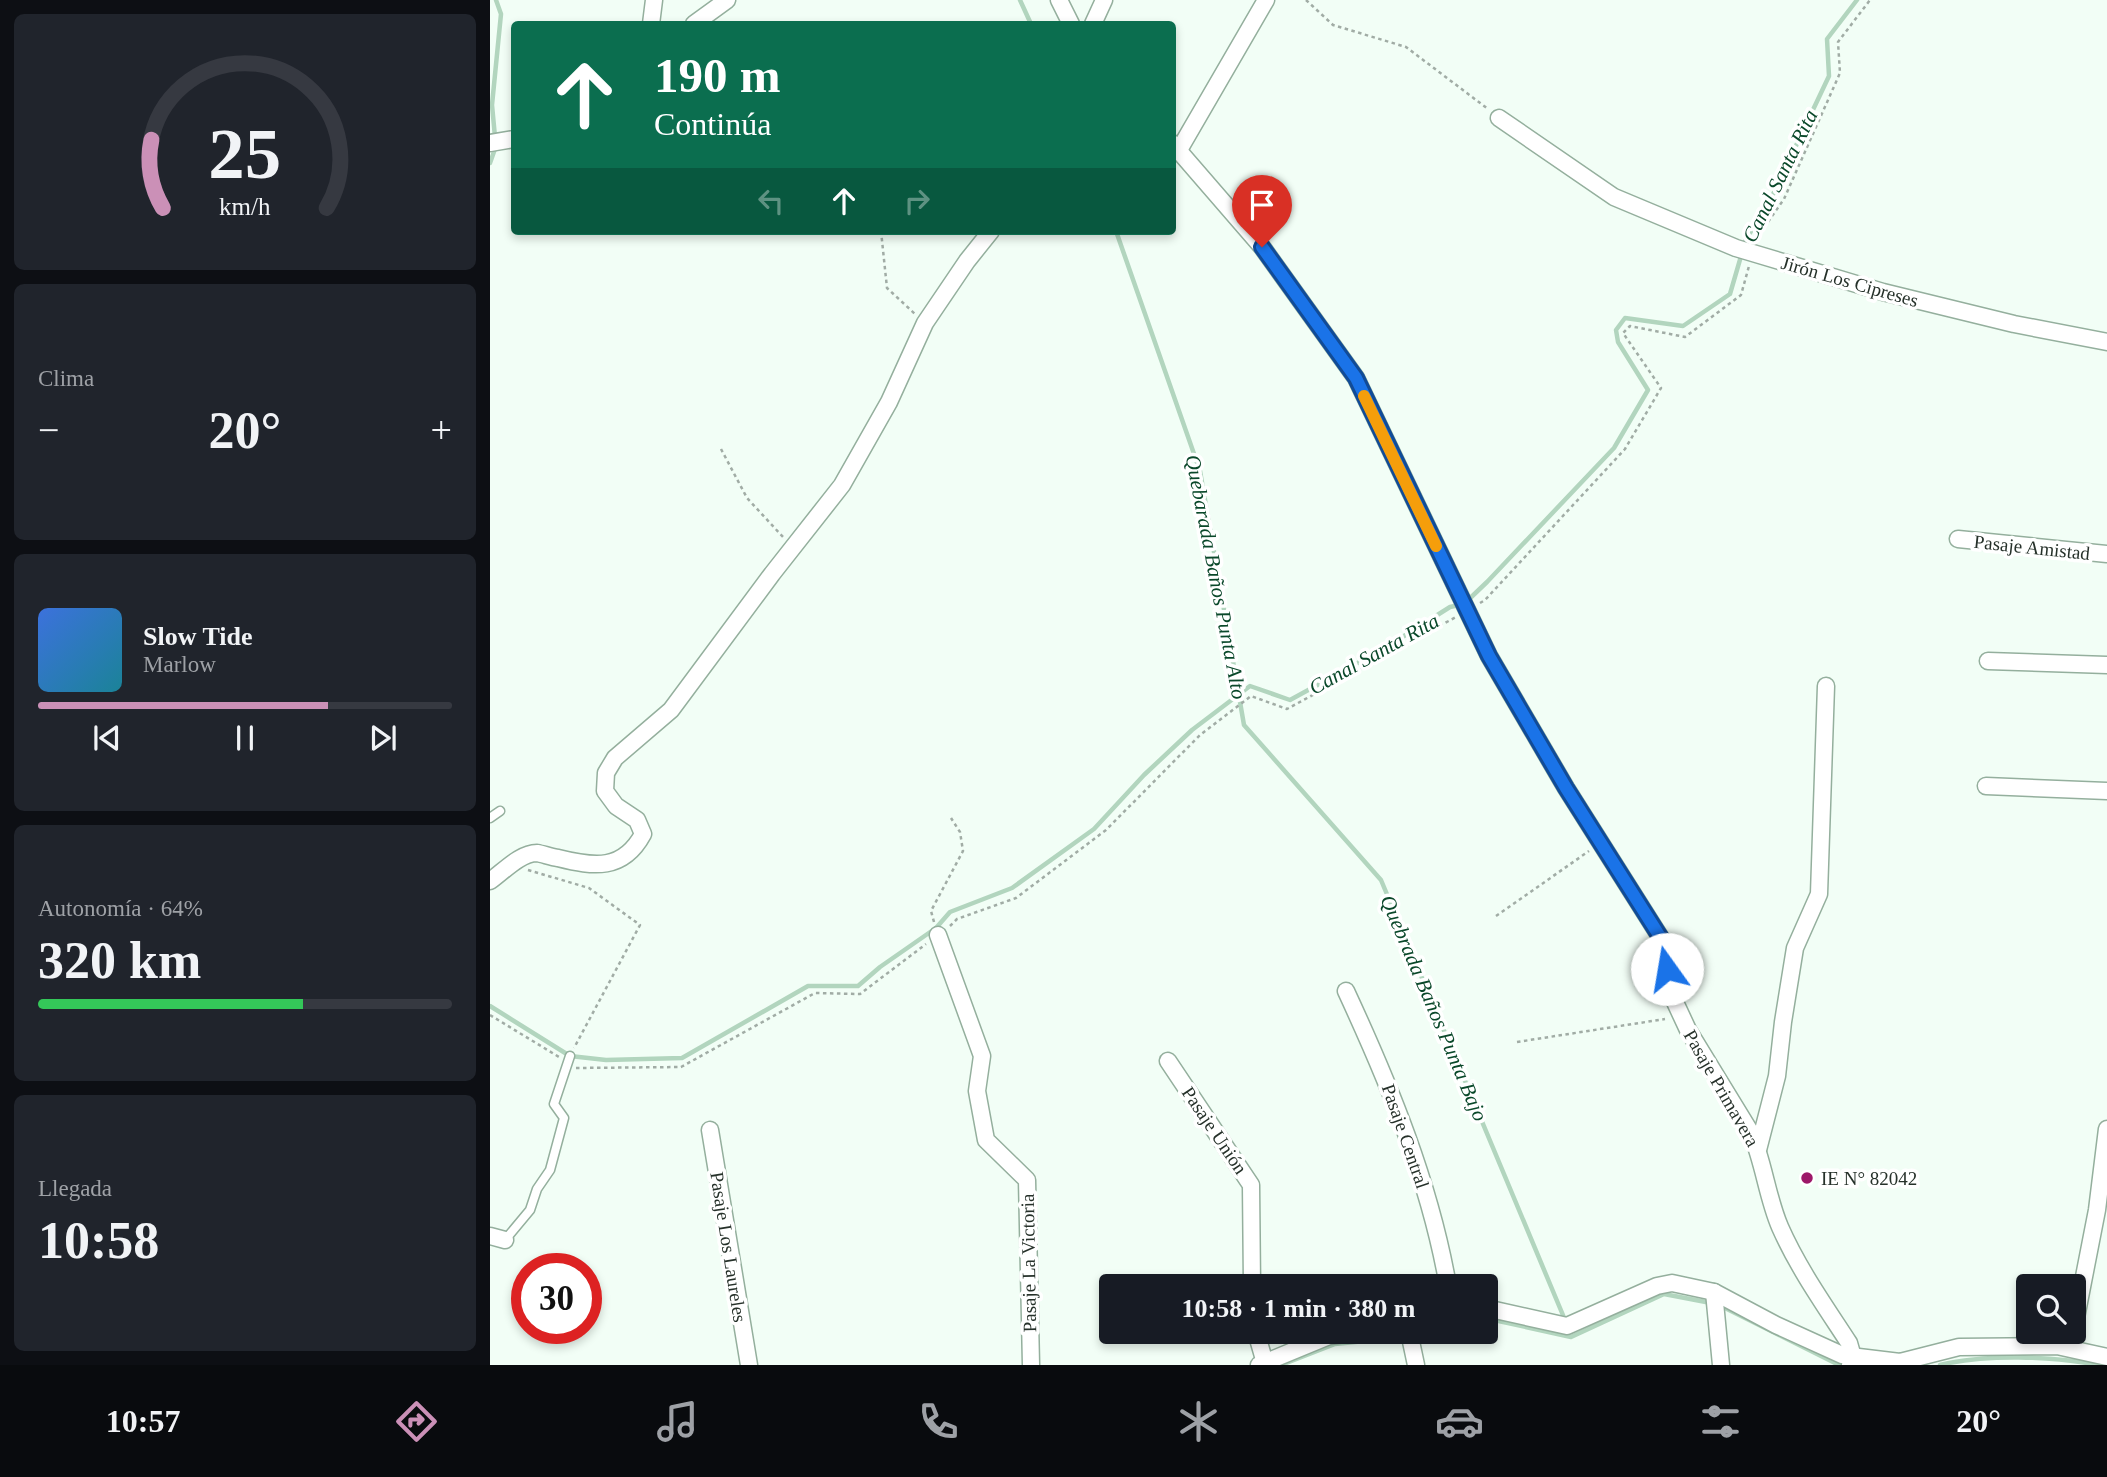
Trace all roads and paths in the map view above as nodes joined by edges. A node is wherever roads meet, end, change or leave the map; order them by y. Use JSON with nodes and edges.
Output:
{"nodes":[{"id":1,"x":654,"y":0,"type":"edge"},
{"id":2,"x":727,"y":0,"type":"edge"},
{"id":3,"x":1059,"y":0,"type":"edge"},
{"id":4,"x":1104,"y":0,"type":"edge"},
{"id":5,"x":1266,"y":0,"type":"edge"},
{"id":6,"x":1306,"y":0,"type":"edge"},
{"id":7,"x":1870,"y":0,"type":"edge"},
{"id":8,"x":651,"y":21,"type":"edge"},
{"id":9,"x":698,"y":21,"type":"edge"},
{"id":10,"x":1070,"y":21,"type":"edge"},
{"id":11,"x":1094,"y":21,"type":"edge"},
{"id":12,"x":1500,"y":118,"type":"joint"},
{"id":13,"x":1176,"y":147,"type":"edge"},
{"id":14,"x":881,"y":235,"type":"edge"},
{"id":15,"x":987,"y":235,"type":"edge"},
{"id":16,"x":1752,"y":253,"type":"junction"},
{"id":17,"x":925,"y":323,"type":"junction"},
{"id":18,"x":2107,"y":342,"type":"edge"},
{"id":19,"x":721,"y":449,"type":"dead end"},
{"id":20,"x":1958,"y":539,"type":"dead end"},
{"id":21,"x":793,"y":547,"type":"junction"},
{"id":22,"x":2107,"y":555,"type":"edge"},
{"id":23,"x":1465,"y":607,"type":"junction"},
{"id":24,"x":1988,"y":661,"type":"dead end"},
{"id":25,"x":2107,"y":666,"type":"edge"},
{"id":26,"x":1826,"y":686,"type":"dead end"},
{"id":27,"x":1986,"y":786,"type":"dead end"},
{"id":28,"x":2107,"y":791,"type":"edge"},
{"id":29,"x":500,"y":811,"type":"dead end"},
{"id":30,"x":490,"y":818,"type":"edge"},
{"id":31,"x":951,"y":818,"type":"dead end"},
{"id":32,"x":1601,"y":843,"type":"junction"},
{"id":33,"x":511,"y":866,"type":"junction"},
{"id":34,"x":490,"y":881,"type":"edge"},
{"id":35,"x":1496,"y":916,"type":"dead end"},
{"id":36,"x":938,"y":935,"type":"junction"},
{"id":37,"x":1346,"y":991,"type":"dead end"},
{"id":38,"x":490,"y":1015,"type":"edge"},
{"id":39,"x":1682,"y":1017,"type":"junction"},
{"id":40,"x":1517,"y":1042,"type":"dead end"},
{"id":41,"x":569,"y":1060,"type":"junction"},
{"id":42,"x":1168,"y":1061,"type":"dead end"},
{"id":43,"x":2107,"y":1129,"type":"edge"},
{"id":44,"x":710,"y":1130,"type":"dead end"},
{"id":45,"x":1758,"y":1150,"type":"junction"},
{"id":46,"x":497,"y":1238,"type":"edge"},
{"id":47,"x":1252,"y":1274,"type":"edge"},
{"id":48,"x":1445,"y":1274,"type":"edge"},
{"id":49,"x":2084,"y":1274,"type":"edge"},
{"id":50,"x":1714,"y":1292,"type":"junction"},
{"id":51,"x":1498,"y":1311,"type":"edge"},
{"id":52,"x":2016,"y":1341,"type":"edge"},
{"id":53,"x":1258,"y":1344,"type":"edge"},
{"id":54,"x":1310,"y":1344,"type":"edge"},
{"id":55,"x":1412,"y":1344,"type":"edge"},
{"id":56,"x":2086,"y":1344,"type":"edge"},
{"id":57,"x":2107,"y":1357,"type":"edge"},
{"id":58,"x":1851,"y":1361,"type":"edge"},
{"id":59,"x":1262,"y":1364,"type":"edge"},
{"id":60,"x":749,"y":1365,"type":"edge"},
{"id":61,"x":1031,"y":1365,"type":"edge"},
{"id":62,"x":1416,"y":1365,"type":"edge"},
{"id":63,"x":1721,"y":1365,"type":"edge"}],
"edges":[{"from":1,"to":8,"type":"street"},
{"from":2,"to":9,"type":"street"},
{"from":3,"to":10,"type":"street"},
{"from":4,"to":11,"type":"street"},
{"from":5,"to":13,"type":"street"},
{"from":6,"to":12,"type":"path"},
{"from":7,"to":16,"type":"path"},
{"from":12,"to":16,"type":"street","name":"Jirón Los Cipreses"},
{"from":13,"to":23,"type":"street","name":"Pasaje Primavera"},
{"from":14,"to":17,"type":"path"},
{"from":15,"to":17,"type":"street"},
{"from":16,"to":18,"type":"street","name":"Jirón Los Cipreses"},
{"from":16,"to":23,"type":"path"},
{"from":17,"to":21,"type":"street"},
{"from":19,"to":21,"type":"path"},
{"from":20,"to":22,"type":"street","name":"Pasaje Amistad"},
{"from":21,"to":33,"type":"street"},
{"from":23,"to":32,"type":"street","name":"Pasaje Primavera"},
{"from":23,"to":36,"type":"path"},
{"from":24,"to":25,"type":"street"},
{"from":26,"to":45,"type":"street"},
{"from":27,"to":28,"type":"street"},
{"from":29,"to":30,"type":"lane"},
{"from":31,"to":36,"type":"path"},
{"from":32,"to":35,"type":"path"},
{"from":32,"to":39,"type":"street","name":"Pasaje Primavera"},
{"from":33,"to":34,"type":"street"},
{"from":33,"to":41,"type":"path"},
{"from":36,"to":41,"type":"path"},
{"from":36,"to":61,"type":"street","name":"Pasaje La Victoria"},
{"from":37,"to":48,"type":"street","name":"Pasaje Central"},
{"from":38,"to":41,"type":"path"},
{"from":39,"to":40,"type":"path"},
{"from":39,"to":45,"type":"street","name":"Pasaje Primavera"},
{"from":41,"to":46,"type":"lane"},
{"from":42,"to":47,"type":"street","name":"Pasaje Unión"},
{"from":43,"to":49,"type":"street"},
{"from":44,"to":60,"type":"street","name":"Pasaje Los Laureles"},
{"from":45,"to":58,"type":"street","name":"Pasaje Primavera"},
{"from":50,"to":51,"type":"street"},
{"from":50,"to":58,"type":"street"},
{"from":50,"to":63,"type":"street"},
{"from":52,"to":58,"type":"street"},
{"from":53,"to":59,"type":"street"},
{"from":54,"to":59,"type":"street"},
{"from":55,"to":62,"type":"street"},
{"from":56,"to":57,"type":"street"}]}
